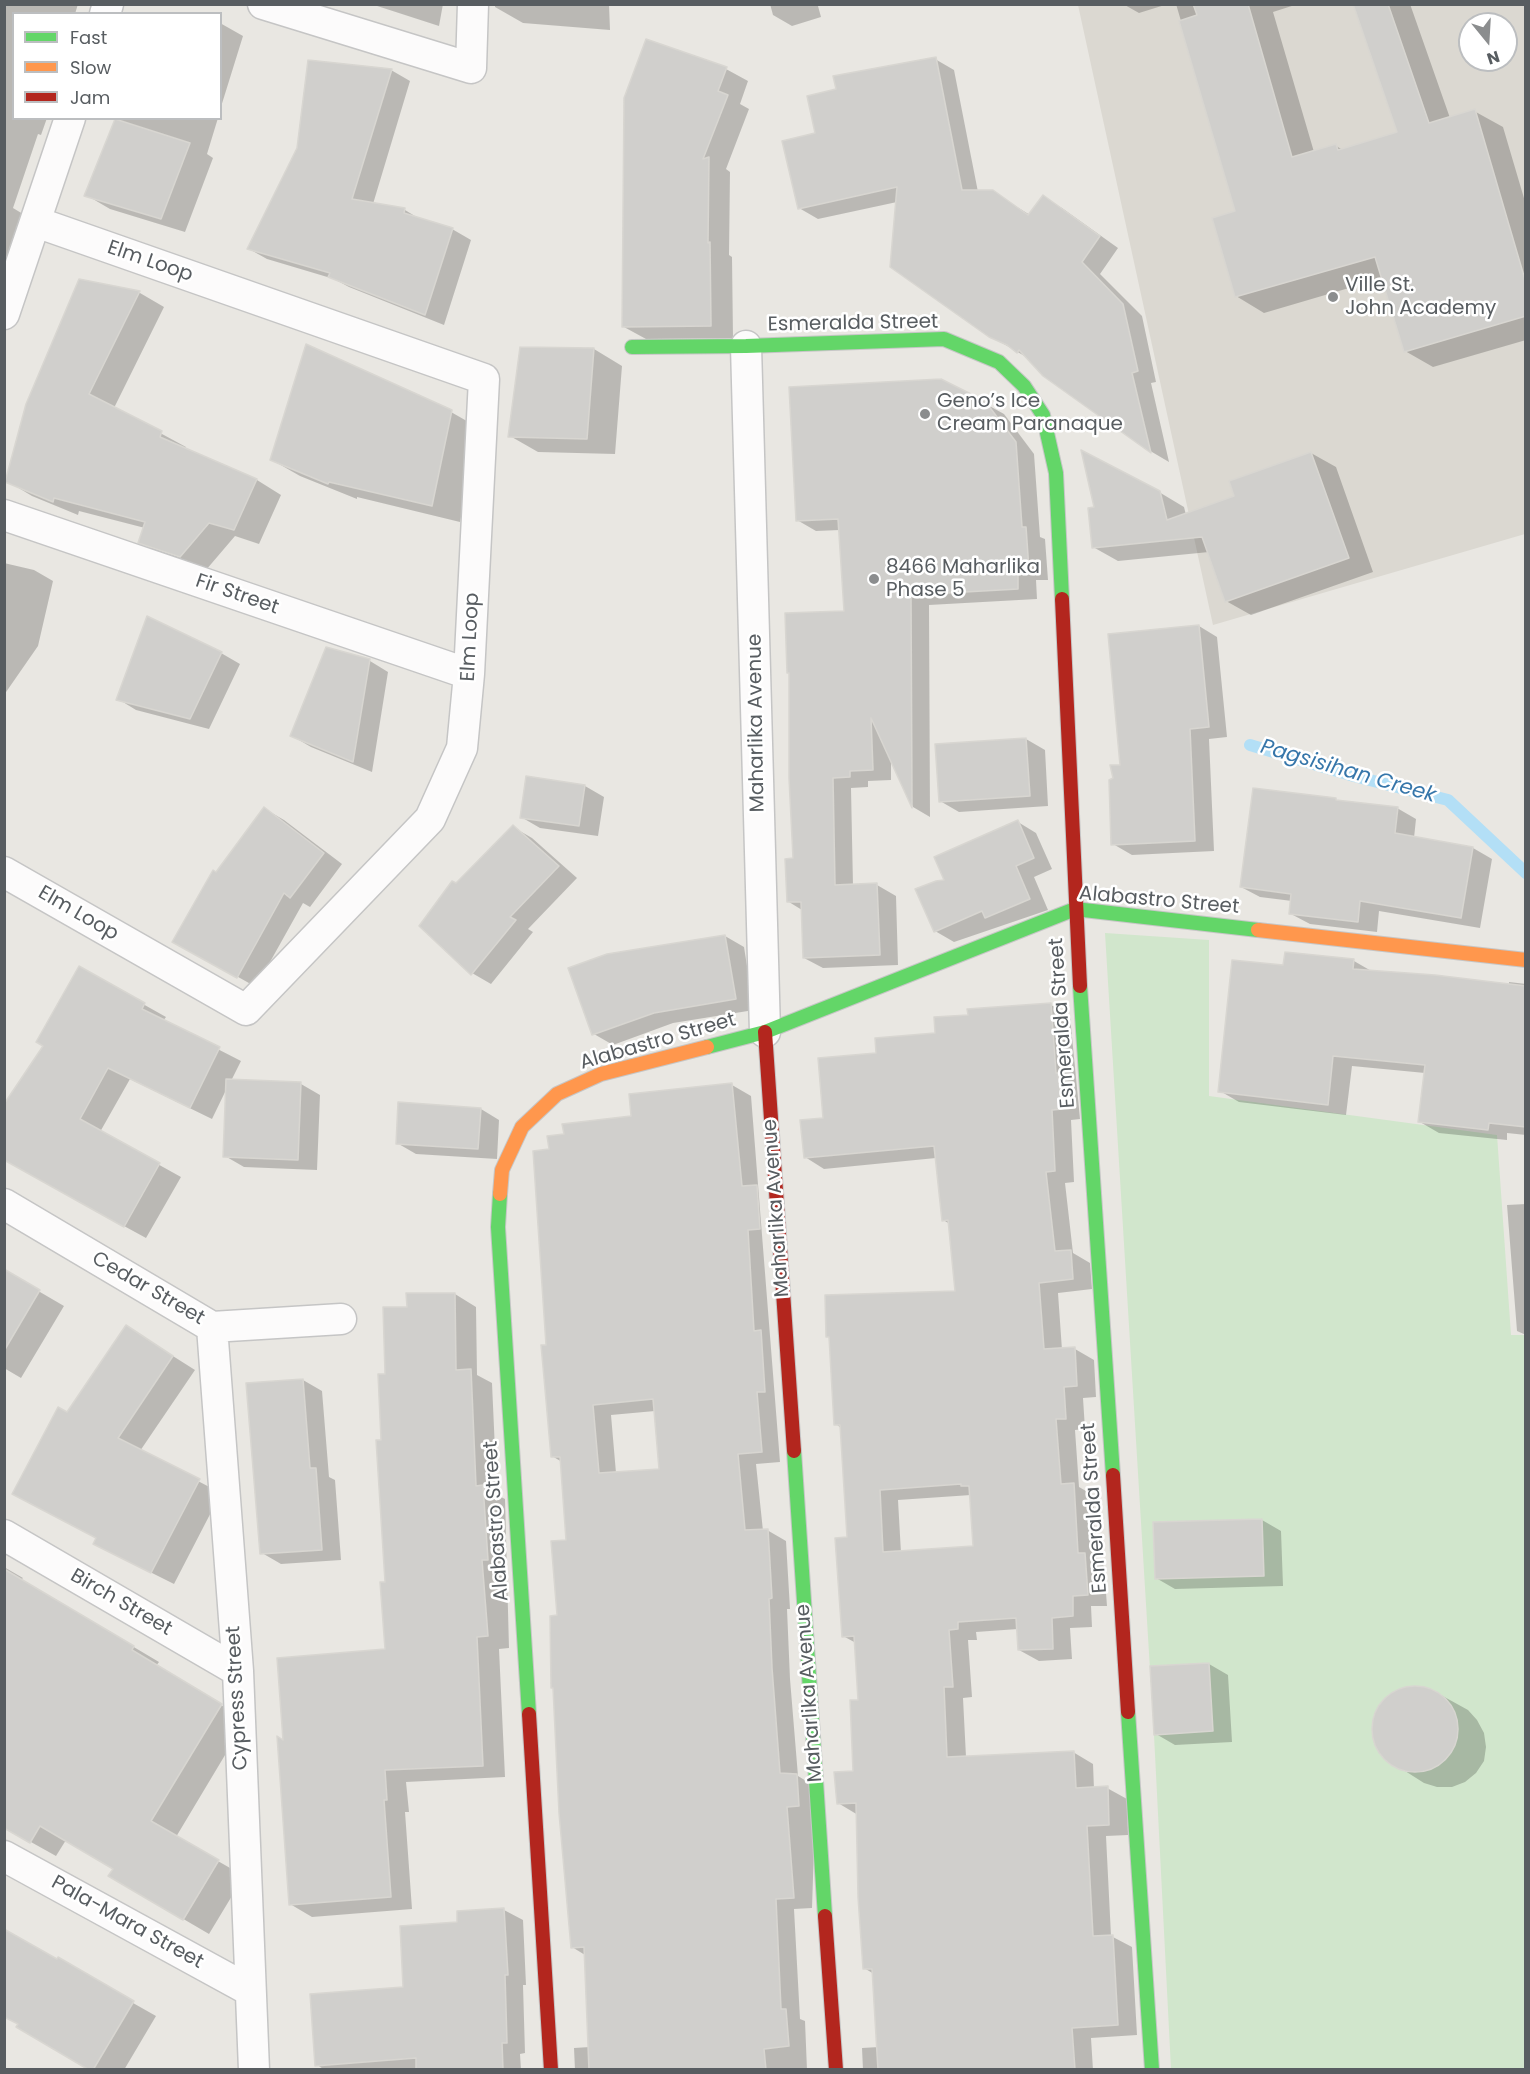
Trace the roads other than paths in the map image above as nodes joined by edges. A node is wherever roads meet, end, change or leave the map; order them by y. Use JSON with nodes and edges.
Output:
{"nodes":[{"id":1,"x":263,"y":4,"type":"edge"},
{"id":2,"x":473,"y":4,"type":"edge"},
{"id":3,"x":69,"y":120,"type":"edge"},
{"id":4,"x":36,"y":222,"type":"junction"},
{"id":5,"x":4,"y":314,"type":"edge"},
{"id":6,"x":747,"y":346,"type":"junction"},
{"id":7,"x":632,"y":347,"type":"dead end"},
{"id":8,"x":4,"y":515,"type":"edge"},
{"id":9,"x":469,"y":674,"type":"junction"},
{"id":10,"x":4,"y":872,"type":"edge"},
{"id":11,"x":1075,"y":909,"type":"junction"},
{"id":12,"x":1526,"y":960,"type":"edge"},
{"id":13,"x":765,"y":1032,"type":"junction"},
{"id":14,"x":4,"y":1204,"type":"edge"},
{"id":15,"x":341,"y":1319,"type":"dead end"},
{"id":16,"x":212,"y":1327,"type":"junction"},
{"id":17,"x":4,"y":1535,"type":"edge"},
{"id":18,"x":238,"y":1671,"type":"junction"},
{"id":19,"x":4,"y":1856,"type":"edge"},
{"id":20,"x":249,"y":1990,"type":"junction"},
{"id":21,"x":254,"y":2070,"type":"edge"},
{"id":22,"x":551,"y":2070,"type":"edge"},
{"id":23,"x":836,"y":2070,"type":"edge"},
{"id":24,"x":1152,"y":2070,"type":"edge"}],
"edges":[{"from":1,"to":2,"type":"street"},
{"from":3,"to":4,"type":"street"},
{"from":4,"to":5,"type":"street"},
{"from":4,"to":9,"type":"street","name":"Elm Loop"},
{"from":6,"to":7,"type":"street","name":"Esmeralda Street"},
{"from":6,"to":11,"type":"street","name":"Esmeralda Street"},
{"from":6,"to":13,"type":"street","name":"Maharlika Avenue"},
{"from":8,"to":9,"type":"street","name":"Fir Street"},
{"from":9,"to":10,"type":"street","name":"Elm Loop"},
{"from":11,"to":12,"type":"street","name":"Alabastro Street"},
{"from":11,"to":13,"type":"street","name":"Alabastro Street"},
{"from":11,"to":24,"type":"street","name":"Esmeralda Street"},
{"from":13,"to":22,"type":"street","name":"Alabastro Street"},
{"from":13,"to":23,"type":"street","name":"Maharlika Avenue"},
{"from":14,"to":16,"type":"street","name":"Cedar Street"},
{"from":15,"to":16,"type":"street","name":"Cedar Street"},
{"from":16,"to":18,"type":"street","name":"Cypress Street"},
{"from":17,"to":18,"type":"street","name":"Birch Street"},
{"from":18,"to":20,"type":"street","name":"Cypress Street"},
{"from":19,"to":20,"type":"street","name":"Pala-Mara Street"},
{"from":20,"to":21,"type":"street","name":"Cypress Street"}]}
